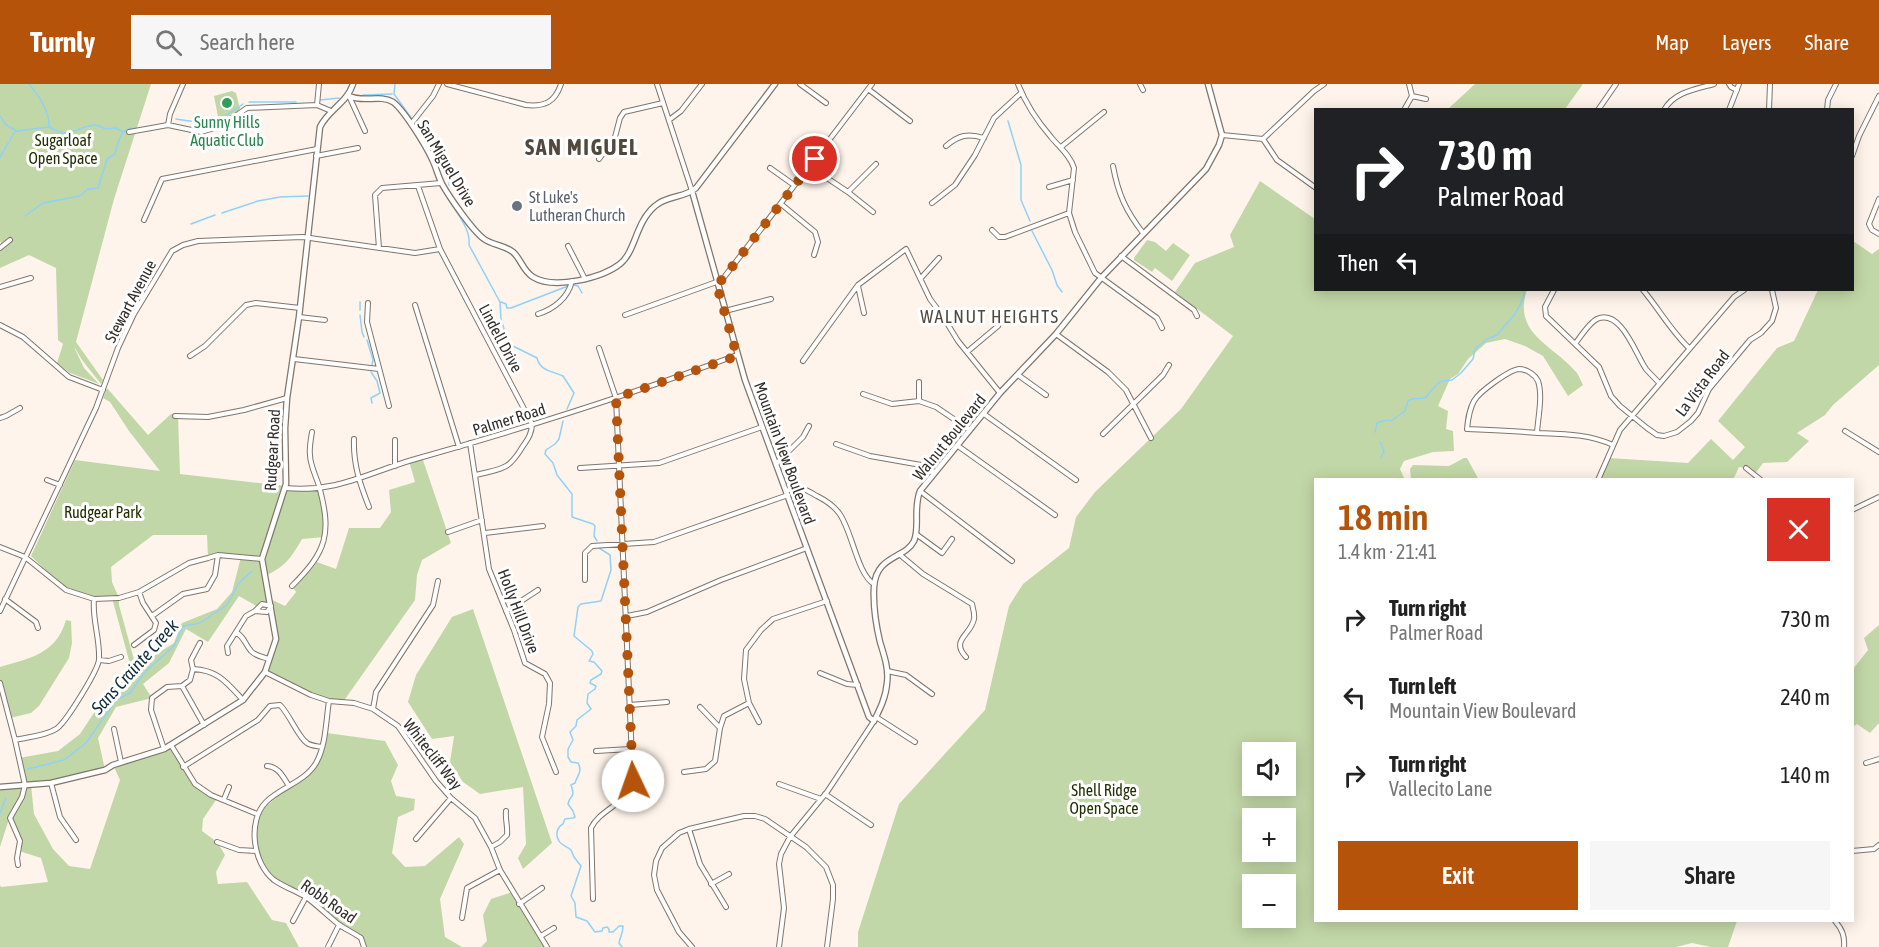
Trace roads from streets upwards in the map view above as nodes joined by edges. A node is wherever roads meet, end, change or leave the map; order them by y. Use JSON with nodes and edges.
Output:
{"nodes":[{"id":1,"x":183,"y":84,"type":"edge"},
{"id":2,"x":320,"y":84,"type":"edge"},
{"id":3,"x":353,"y":84,"type":"edge"},
{"id":4,"x":439,"y":84,"type":"edge"},
{"id":5,"x":447,"y":84,"type":"edge"},
{"id":6,"x":561,"y":84,"type":"edge"},
{"id":7,"x":657,"y":84,"type":"edge"},
{"id":8,"x":702,"y":84,"type":"edge"},
{"id":9,"x":775,"y":84,"type":"edge"},
{"id":10,"x":800,"y":84,"type":"edge"},
{"id":11,"x":873,"y":84,"type":"edge"},
{"id":12,"x":1018,"y":84,"type":"edge"},
{"id":13,"x":1140,"y":84,"type":"edge"},
{"id":14,"x":1208,"y":84,"type":"edge"},
{"id":15,"x":1324,"y":84,"type":"edge"},
{"id":16,"x":1409,"y":84,"type":"edge"},
{"id":17,"x":1616,"y":84,"type":"edge"},
{"id":18,"x":1714,"y":84,"type":"edge"},
{"id":19,"x":1729,"y":84,"type":"edge"},
{"id":20,"x":1739,"y":84,"type":"edge"},
{"id":21,"x":1770,"y":84,"type":"edge"},
{"id":22,"x":1836,"y":84,"type":"edge"},
{"id":23,"x":868,"y":89,"type":"junction"},
{"id":24,"x":1143,"y":90,"type":"dead end"},
{"id":25,"x":1737,"y":90,"type":"junction"},
{"id":26,"x":1021,"y":93,"type":"junction"},
{"id":27,"x":349,"y":96,"type":"junction"},
{"id":28,"x":1412,"y":96,"type":"junction"},
{"id":29,"x":1879,"y":96,"type":"edge"},
{"id":30,"x":1426,"y":99,"type":"dead end"},
{"id":31,"x":663,"y":103,"type":"junction"},
{"id":32,"x":826,"y":103,"type":"dead end"},
{"id":33,"x":317,"y":105,"type":"junction"},
{"id":34,"x":1405,"y":108,"type":"edge"},
{"id":35,"x":1599,"y":108,"type":"edge"},
{"id":36,"x":1665,"y":108,"type":"edge"},
{"id":37,"x":1730,"y":108,"type":"edge"},
{"id":38,"x":1769,"y":108,"type":"edge"},
{"id":39,"x":1827,"y":108,"type":"edge"},
{"id":40,"x":331,"y":111,"type":"junction"},
{"id":41,"x":1104,"y":112,"type":"dead end"},
{"id":42,"x":669,"y":120,"type":"junction"},
{"id":43,"x":910,"y":121,"type":"dead end"},
{"id":44,"x":168,"y":124,"type":"junction"},
{"id":45,"x":411,"y":124,"type":"junction"},
{"id":46,"x":365,"y":130,"type":"dead end"},
{"id":47,"x":129,"y":132,"type":"dead end"},
{"id":48,"x":1222,"y":135,"type":"junction"},
{"id":49,"x":984,"y":138,"type":"junction"},
{"id":50,"x":1263,"y":139,"type":"junction"},
{"id":51,"x":946,"y":146,"type":"dead end"},
{"id":52,"x":1061,"y":147,"type":"junction"},
{"id":53,"x":358,"y":148,"type":"dead end"},
{"id":54,"x":317,"y":149,"type":"junction"},
{"id":55,"x":1854,"y":150,"type":"edge"},
{"id":56,"x":316,"y":156,"type":"junction"},
{"id":57,"x":599,"y":159,"type":"dead end"},
{"id":58,"x":876,"y":164,"type":"dead end"},
{"id":59,"x":809,"y":166,"type":"junction"},
{"id":60,"x":1113,"y":166,"type":"dead end"},
{"id":61,"x":770,"y":168,"type":"dead end"},
{"id":62,"x":1073,"y":180,"type":"junction"},
{"id":63,"x":441,"y":183,"type":"junction"},
{"id":64,"x":794,"y":185,"type":"junction"},
{"id":65,"x":418,"y":186,"type":"junction"},
{"id":66,"x":1049,"y":187,"type":"dead end"},
{"id":67,"x":1314,"y":187,"type":"edge"},
{"id":68,"x":692,"y":191,"type":"junction"},
{"id":69,"x":849,"y":192,"type":"junction"},
{"id":70,"x":1879,"y":199,"type":"edge"},
{"id":71,"x":932,"y":203,"type":"dead end"},
{"id":72,"x":781,"y":204,"type":"junction"},
{"id":73,"x":873,"y":212,"type":"dead end"},
{"id":74,"x":1069,"y":213,"type":"junction"},
{"id":75,"x":144,"y":220,"type":"dead end"},
{"id":76,"x":993,"y":230,"type":"dead end"},
{"id":77,"x":1143,"y":233,"type":"junction"},
{"id":78,"x":1879,"y":234,"type":"edge"},
{"id":79,"x":307,"y":238,"type":"junction"},
{"id":80,"x":10,"y":240,"type":"dead end"},
{"id":81,"x":568,"y":246,"type":"dead end"},
{"id":82,"x":0,"y":248,"type":"edge"},
{"id":83,"x":380,"y":248,"type":"junction"},
{"id":84,"x":440,"y":249,"type":"junction"},
{"id":85,"x":814,"y":255,"type":"dead end"},
{"id":86,"x":1121,"y":256,"type":"junction"},
{"id":87,"x":939,"y":258,"type":"dead end"},
{"id":88,"x":31,"y":278,"type":"dead end"},
{"id":89,"x":921,"y":278,"type":"junction"},
{"id":90,"x":1101,"y":278,"type":"junction"},
{"id":91,"x":585,"y":279,"type":"junction"},
{"id":92,"x":572,"y":281,"type":"junction"},
{"id":93,"x":716,"y":282,"type":"junction"},
{"id":94,"x":858,"y":285,"type":"junction"},
{"id":95,"x":0,"y":287,"type":"edge"},
{"id":96,"x":1553,"y":291,"type":"edge"},
{"id":97,"x":1644,"y":291,"type":"edge"},
{"id":98,"x":1743,"y":291,"type":"edge"},
{"id":99,"x":1772,"y":291,"type":"edge"},
{"id":100,"x":771,"y":299,"type":"dead end"},
{"id":101,"x":368,"y":303,"type":"dead end"},
{"id":102,"x":415,"y":305,"type":"dead end"},
{"id":103,"x":300,"y":308,"type":"junction"},
{"id":104,"x":724,"y":311,"type":"junction"},
{"id":105,"x":864,"y":313,"type":"dead end"},
{"id":106,"x":538,"y":314,"type":"dead end"},
{"id":107,"x":625,"y":315,"type":"dead end"},
{"id":108,"x":1197,"y":316,"type":"dead end"},
{"id":109,"x":299,"y":317,"type":"junction"},
{"id":110,"x":325,"y":320,"type":"dead end"},
{"id":111,"x":0,"y":325,"type":"edge"},
{"id":112,"x":998,"y":326,"type":"dead end"},
{"id":113,"x":1162,"y":328,"type":"dead end"},
{"id":114,"x":1056,"y":334,"type":"junction"},
{"id":115,"x":1575,"y":344,"type":"junction"},
{"id":116,"x":599,"y":348,"type":"dead end"},
{"id":117,"x":1689,"y":348,"type":"junction"},
{"id":118,"x":967,"y":352,"type":"junction"},
{"id":119,"x":190,"y":356,"type":"dead end"},
{"id":120,"x":737,"y":356,"type":"junction"},
{"id":121,"x":294,"y":359,"type":"junction"},
{"id":122,"x":803,"y":361,"type":"dead end"},
{"id":123,"x":1169,"y":365,"type":"dead end"},
{"id":124,"x":379,"y":369,"type":"junction"},
{"id":125,"x":1018,"y":375,"type":"junction"},
{"id":126,"x":919,"y":382,"type":"dead end"},
{"id":127,"x":1659,"y":383,"type":"junction"},
{"id":128,"x":103,"y":390,"type":"junction"},
{"id":129,"x":1000,"y":393,"type":"junction"},
{"id":130,"x":863,"y":394,"type":"dead end"},
{"id":131,"x":1046,"y":395,"type":"dead end"},
{"id":132,"x":287,"y":398,"type":"junction"},
{"id":133,"x":616,"y":398,"type":"junction"},
{"id":134,"x":919,"y":401,"type":"junction"},
{"id":135,"x":1134,"y":404,"type":"junction"},
{"id":136,"x":389,"y":406,"type":"dead end"},
{"id":137,"x":20,"y":408,"type":"dead end"},
{"id":138,"x":984,"y":414,"type":"junction"},
{"id":139,"x":175,"y":416,"type":"dead end"},
{"id":140,"x":1631,"y":416,"type":"junction"},
{"id":141,"x":0,"y":418,"type":"edge"},
{"id":142,"x":532,"y":424,"type":"junction"},
{"id":143,"x":809,"y":426,"type":"dead end"},
{"id":144,"x":762,"y":427,"type":"junction"},
{"id":145,"x":970,"y":430,"type":"junction"},
{"id":146,"x":1845,"y":431,"type":"dead end"},
{"id":147,"x":312,"y":432,"type":"dead end"},
{"id":148,"x":1537,"y":433,"type":"junction"},
{"id":149,"x":1102,"y":434,"type":"dead end"},
{"id":150,"x":1151,"y":438,"type":"dead end"},
{"id":151,"x":354,"y":439,"type":"dead end"},
{"id":152,"x":395,"y":440,"type":"dead end"},
{"id":153,"x":470,"y":443,"type":"junction"},
{"id":154,"x":836,"y":444,"type":"dead end"},
{"id":155,"x":1612,"y":445,"type":"junction"},
{"id":156,"x":958,"y":446,"type":"junction"},
{"id":157,"x":459,"y":447,"type":"junction"},
{"id":158,"x":1879,"y":452,"type":"edge"},
{"id":159,"x":776,"y":464,"type":"junction"},
{"id":160,"x":394,"y":466,"type":"junction"},
{"id":161,"x":619,"y":466,"type":"junction"},
{"id":162,"x":580,"y":468,"type":"dead end"},
{"id":163,"x":1746,"y":468,"type":"dead end"},
{"id":164,"x":934,"y":473,"type":"junction"},
{"id":165,"x":476,"y":475,"type":"junction"},
{"id":166,"x":1599,"y":478,"type":"edge"},
{"id":167,"x":1758,"y":478,"type":"edge"},
{"id":168,"x":46,"y":480,"type":"dead end"},
{"id":169,"x":358,"y":480,"type":"junction"},
{"id":170,"x":1076,"y":480,"type":"dead end"},
{"id":171,"x":60,"y":485,"type":"junction"},
{"id":172,"x":285,"y":488,"type":"junction"},
{"id":173,"x":320,"y":489,"type":"junction"},
{"id":174,"x":920,"y":491,"type":"junction"},
{"id":175,"x":787,"y":493,"type":"junction"},
{"id":176,"x":1879,"y":497,"type":"edge"},
{"id":177,"x":369,"y":507,"type":"dead end"},
{"id":178,"x":1854,"y":509,"type":"edge"},
{"id":179,"x":1055,"y":515,"type":"dead end"},
{"id":180,"x":482,"y":520,"type":"junction"},
{"id":181,"x":543,"y":526,"type":"dead end"},
{"id":182,"x":448,"y":531,"type":"dead end"},
{"id":183,"x":485,"y":533,"type":"junction"},
{"id":184,"x":916,"y":534,"type":"junction"},
{"id":185,"x":952,"y":539,"type":"dead end"},
{"id":186,"x":622,"y":544,"type":"junction"},
{"id":187,"x":0,"y":547,"type":"edge"},
{"id":188,"x":807,"y":548,"type":"junction"},
{"id":189,"x":899,"y":554,"type":"junction"},
{"id":190,"x":218,"y":555,"type":"junction"},
{"id":191,"x":26,"y":557,"type":"junction"},
{"id":192,"x":262,"y":559,"type":"junction"},
{"id":193,"x":1012,"y":561,"type":"dead end"},
{"id":194,"x":585,"y":580,"type":"dead end"},
{"id":195,"x":438,"y":581,"type":"dead end"},
{"id":196,"x":874,"y":584,"type":"junction"},
{"id":197,"x":292,"y":586,"type":"dead end"},
{"id":198,"x":538,"y":590,"type":"dead end"},
{"id":199,"x":139,"y":592,"type":"junction"},
{"id":200,"x":5,"y":599,"type":"junction"},
{"id":201,"x":94,"y":599,"type":"junction"},
{"id":202,"x":827,"y":601,"type":"junction"},
{"id":203,"x":271,"y":606,"type":"junction"},
{"id":204,"x":255,"y":611,"type":"junction"},
{"id":205,"x":506,"y":611,"type":"junction"},
{"id":206,"x":0,"y":612,"type":"edge"},
{"id":207,"x":152,"y":616,"type":"junction"},
{"id":208,"x":627,"y":616,"type":"junction"},
{"id":209,"x":38,"y":628,"type":"dead end"},
{"id":210,"x":236,"y":632,"type":"junction"},
{"id":211,"x":200,"y":643,"type":"dead end"},
{"id":212,"x":134,"y":645,"type":"dead end"},
{"id":213,"x":228,"y":653,"type":"dead end"},
{"id":214,"x":121,"y":657,"type":"dead end"},
{"id":215,"x":966,"y":657,"type":"dead end"},
{"id":216,"x":269,"y":659,"type":"junction"},
{"id":217,"x":99,"y":660,"type":"junction"},
{"id":218,"x":193,"y":669,"type":"junction"},
{"id":219,"x":887,"y":671,"type":"junction"},
{"id":220,"x":265,"y":672,"type":"junction"},
{"id":221,"x":820,"y":673,"type":"dead end"},
{"id":222,"x":0,"y":683,"type":"edge"},
{"id":223,"x":858,"y":685,"type":"junction"},
{"id":224,"x":182,"y":687,"type":"junction"},
{"id":225,"x":932,"y":694,"type":"dead end"},
{"id":226,"x":243,"y":700,"type":"junction"},
{"id":227,"x":330,"y":701,"type":"junction"},
{"id":228,"x":667,"y":702,"type":"dead end"},
{"id":229,"x":749,"y":703,"type":"junction"},
{"id":230,"x":630,"y":705,"type":"junction"},
{"id":231,"x":700,"y":707,"type":"dead end"},
{"id":232,"x":373,"y":709,"type":"junction"},
{"id":233,"x":875,"y":719,"type":"junction"},
{"id":234,"x":759,"y":722,"type":"dead end"},
{"id":235,"x":204,"y":725,"type":"junction"},
{"id":236,"x":720,"y":728,"type":"junction"},
{"id":237,"x":114,"y":729,"type":"dead end"},
{"id":238,"x":15,"y":740,"type":"junction"},
{"id":239,"x":915,"y":742,"type":"dead end"},
{"id":240,"x":171,"y":745,"type":"junction"},
{"id":241,"x":322,"y":747,"type":"junction"},
{"id":242,"x":164,"y":749,"type":"junction"},
{"id":243,"x":631,"y":749,"type":"junction"},
{"id":244,"x":596,"y":751,"type":"dead end"},
{"id":245,"x":1879,"y":759,"type":"edge"},
{"id":246,"x":121,"y":762,"type":"junction"},
{"id":247,"x":1866,"y":763,"type":"dead end"},
{"id":248,"x":267,"y":766,"type":"dead end"},
{"id":249,"x":183,"y":767,"type":"junction"},
{"id":250,"x":556,"y":772,"type":"dead end"},
{"id":251,"x":684,"y":772,"type":"dead end"},
{"id":252,"x":51,"y":783,"type":"junction"},
{"id":253,"x":779,"y":784,"type":"dead end"},
{"id":254,"x":25,"y":786,"type":"junction"},
{"id":255,"x":289,"y":786,"type":"junction"},
{"id":256,"x":0,"y":787,"type":"edge"},
{"id":257,"x":229,"y":787,"type":"dead end"},
{"id":258,"x":825,"y":794,"type":"junction"},
{"id":259,"x":451,"y":798,"type":"junction"},
{"id":260,"x":224,"y":799,"type":"junction"},
{"id":261,"x":821,"y":799,"type":"junction"},
{"id":262,"x":506,"y":811,"type":"dead end"},
{"id":263,"x":257,"y":814,"type":"junction"},
{"id":264,"x":871,"y":825,"type":"dead end"},
{"id":265,"x":689,"y":829,"type":"junction"},
{"id":266,"x":790,"y":837,"type":"junction"},
{"id":267,"x":416,"y":839,"type":"dead end"},
{"id":268,"x":76,"y":840,"type":"dead end"},
{"id":269,"x":217,"y":842,"type":"dead end"},
{"id":270,"x":1879,"y":845,"type":"edge"},
{"id":271,"x":491,"y":848,"type":"junction"},
{"id":272,"x":256,"y":851,"type":"junction"},
{"id":273,"x":1854,"y":851,"type":"edge"},
{"id":274,"x":18,"y":865,"type":"dead end"},
{"id":275,"x":500,"y":870,"type":"junction"},
{"id":276,"x":729,"y":874,"type":"dead end"},
{"id":277,"x":711,"y":884,"type":"junction"},
{"id":278,"x":542,"y":888,"type":"dead end"},
{"id":279,"x":306,"y":897,"type":"junction"},
{"id":280,"x":593,"y":899,"type":"dead end"},
{"id":281,"x":519,"y":904,"type":"junction"},
{"id":282,"x":726,"y":907,"type":"dead end"},
{"id":283,"x":462,"y":918,"type":"dead end"},
{"id":284,"x":293,"y":921,"type":"dead end"},
{"id":285,"x":1836,"y":922,"type":"edge"},
{"id":286,"x":339,"y":925,"type":"junction"},
{"id":287,"x":554,"y":928,"type":"dead end"},
{"id":288,"x":540,"y":936,"type":"junction"},
{"id":289,"x":328,"y":947,"type":"edge"},
{"id":290,"x":364,"y":947,"type":"edge"},
{"id":291,"x":546,"y":947,"type":"edge"},
{"id":292,"x":692,"y":947,"type":"edge"},
{"id":293,"x":779,"y":947,"type":"edge"},
{"id":294,"x":827,"y":947,"type":"edge"},
{"id":295,"x":1844,"y":947,"type":"edge"}],
"edges":[{"from":1,"to":44,"type":"street"},
{"from":2,"to":33,"type":"street"},
{"from":3,"to":27,"type":"street"},
{"from":4,"to":45,"type":"street"},
{"from":5,"to":6,"type":"street"},
{"from":7,"to":31,"type":"street","name":"Mountain View Boulevard"},
{"from":8,"to":42,"type":"street"},
{"from":9,"to":68,"type":"street"},
{"from":10,"to":32,"type":"street"},
{"from":11,"to":23,"type":"street"},
{"from":12,"to":26,"type":"street"},
{"from":13,"to":24,"type":"street"},
{"from":14,"to":48,"type":"street"},
{"from":15,"to":50,"type":"street"},
{"from":16,"to":28,"type":"street"},
{"from":17,"to":35,"type":"street"},
{"from":18,"to":36,"type":"street"},
{"from":19,"to":25,"type":"street"},
{"from":20,"to":25,"type":"street"},
{"from":21,"to":38,"type":"street"},
{"from":22,"to":39,"type":"street"},
{"from":23,"to":43,"type":"street"},
{"from":23,"to":59,"type":"street"},
{"from":25,"to":37,"type":"street"},
{"from":26,"to":49,"type":"street"},
{"from":26,"to":52,"type":"street"},
{"from":27,"to":40,"type":"street","name":"Rudgear Road"},
{"from":27,"to":45,"type":"street","name":"San Miguel Drive"},
{"from":27,"to":46,"type":"street"},
{"from":28,"to":30,"type":"street"},
{"from":28,"to":34,"type":"street"},
{"from":29,"to":55,"type":"street"},
{"from":31,"to":42,"type":"street","name":"Mountain View Boulevard"},
{"from":31,"to":57,"type":"street"},
{"from":33,"to":40,"type":"street"},
{"from":33,"to":44,"type":"street"},
{"from":40,"to":54,"type":"street","name":"Rudgear Road"},
{"from":41,"to":52,"type":"street"},
{"from":42,"to":68,"type":"street","name":"Mountain View Boulevard"},
{"from":44,"to":47,"type":"street"},
{"from":45,"to":63,"type":"street","name":"San Miguel Drive"},
{"from":48,"to":50,"type":"street"},
{"from":48,"to":77,"type":"street","name":"Walnut Boulevard"},
{"from":49,"to":51,"type":"street"},
{"from":49,"to":71,"type":"street"},
{"from":50,"to":67,"type":"street"},
{"from":52,"to":62,"type":"street"},
{"from":53,"to":56,"type":"street"},
{"from":54,"to":56,"type":"street","name":"Rudgear Road"},
{"from":54,"to":75,"type":"street"},
{"from":56,"to":79,"type":"street","name":"Rudgear Road"},
{"from":58,"to":69,"type":"street"},
{"from":59,"to":64,"type":"street"},
{"from":59,"to":69,"type":"street"},
{"from":60,"to":77,"type":"street"},
{"from":61,"to":64,"type":"street"},
{"from":62,"to":66,"type":"street"},
{"from":62,"to":74,"type":"street"},
{"from":63,"to":65,"type":"street"},
{"from":63,"to":92,"type":"street","name":"San Miguel Drive"},
{"from":64,"to":72,"type":"street"},
{"from":65,"to":83,"type":"street"},
{"from":65,"to":84,"type":"street","name":"Lindell Drive"},
{"from":68,"to":91,"type":"street","name":"San Miguel Drive"},
{"from":68,"to":93,"type":"street","name":"Mountain View Boulevard"},
{"from":69,"to":73,"type":"street"},
{"from":70,"to":78,"type":"street"},
{"from":72,"to":85,"type":"street"},
{"from":72,"to":93,"type":"street"},
{"from":74,"to":76,"type":"street"},
{"from":74,"to":90,"type":"street"},
{"from":77,"to":86,"type":"street","name":"Walnut Boulevard"},
{"from":79,"to":83,"type":"street","name":"Stewart Avenue"},
{"from":79,"to":103,"type":"street","name":"Rudgear Road"},
{"from":79,"to":128,"type":"street","name":"Stewart Avenue"},
{"from":80,"to":82,"type":"street"},
{"from":81,"to":91,"type":"street"},
{"from":83,"to":84,"type":"street","name":"Stewart Avenue"},
{"from":84,"to":142,"type":"street","name":"Lindell Drive"},
{"from":86,"to":90,"type":"street","name":"Walnut Boulevard"},
{"from":86,"to":108,"type":"street"},
{"from":87,"to":89,"type":"street"},
{"from":88,"to":95,"type":"street"},
{"from":89,"to":94,"type":"street"},
{"from":89,"to":118,"type":"street"},
{"from":90,"to":113,"type":"street"},
{"from":90,"to":114,"type":"street","name":"Walnut Boulevard"},
{"from":91,"to":92,"type":"street","name":"San Miguel Drive"},
{"from":92,"to":106,"type":"street"},
{"from":93,"to":104,"type":"street","name":"Mountain View Boulevard"},
{"from":93,"to":107,"type":"street"},
{"from":94,"to":105,"type":"street"},
{"from":94,"to":122,"type":"street"},
{"from":96,"to":115,"type":"street","name":"La Vista Road"},
{"from":97,"to":117,"type":"street"},
{"from":98,"to":117,"type":"street"},
{"from":99,"to":140,"type":"street","name":"La Vista Road"},
{"from":100,"to":104,"type":"street"},
{"from":101,"to":124,"type":"street"},
{"from":102,"to":157,"type":"street"},
{"from":103,"to":109,"type":"street","name":"Rudgear Road"},
{"from":103,"to":119,"type":"street"},
{"from":104,"to":120,"type":"street","name":"Mountain View Boulevard"},
{"from":109,"to":110,"type":"street"},
{"from":109,"to":121,"type":"street","name":"Rudgear Road"},
{"from":111,"to":128,"type":"street"},
{"from":112,"to":118,"type":"street"},
{"from":114,"to":125,"type":"street","name":"Walnut Boulevard"},
{"from":114,"to":135,"type":"street"},
{"from":115,"to":127,"type":"street"},
{"from":115,"to":140,"type":"street","name":"La Vista Road"},
{"from":116,"to":133,"type":"street"},
{"from":117,"to":127,"type":"street"},
{"from":118,"to":129,"type":"street"},
{"from":120,"to":133,"type":"street","name":"Palmer Road"},
{"from":120,"to":144,"type":"street","name":"Mountain View Boulevard"},
{"from":121,"to":124,"type":"street"},
{"from":121,"to":132,"type":"street","name":"Rudgear Road"},
{"from":123,"to":135,"type":"street"},
{"from":124,"to":136,"type":"street"},
{"from":125,"to":129,"type":"street","name":"Walnut Boulevard"},
{"from":125,"to":131,"type":"street"},
{"from":126,"to":134,"type":"street"},
{"from":127,"to":140,"type":"street"},
{"from":128,"to":171,"type":"street","name":"Stewart Avenue"},
{"from":129,"to":138,"type":"street","name":"Walnut Boulevard"},
{"from":130,"to":134,"type":"street"},
{"from":132,"to":139,"type":"street"},
{"from":132,"to":172,"type":"street","name":"Rudgear Road"},
{"from":133,"to":142,"type":"street","name":"Palmer Road"},
{"from":133,"to":161,"type":"street"},
{"from":134,"to":145,"type":"street"},
{"from":135,"to":149,"type":"street"},
{"from":135,"to":150,"type":"street"},
{"from":137,"to":141,"type":"street"},
{"from":138,"to":145,"type":"street","name":"Walnut Boulevard"},
{"from":138,"to":170,"type":"street"},
{"from":140,"to":155,"type":"street"},
{"from":142,"to":153,"type":"street","name":"Palmer Road"},
{"from":142,"to":165,"type":"street"},
{"from":143,"to":159,"type":"street"},
{"from":144,"to":159,"type":"street","name":"Mountain View Boulevard"},
{"from":144,"to":161,"type":"street"},
{"from":145,"to":156,"type":"street","name":"Walnut Boulevard"},
{"from":146,"to":158,"type":"street"},
{"from":147,"to":173,"type":"street"},
{"from":148,"to":148,"type":"street"},
{"from":148,"to":155,"type":"street"},
{"from":151,"to":169,"type":"street"},
{"from":152,"to":160,"type":"street"},
{"from":153,"to":157,"type":"street","name":"Palmer Road"},
{"from":153,"to":165,"type":"street","name":"Holly Hill Drive"},
{"from":154,"to":164,"type":"street"},
{"from":155,"to":166,"type":"street"},
{"from":156,"to":164,"type":"street","name":"Walnut Boulevard"},
{"from":156,"to":179,"type":"street"},
{"from":157,"to":160,"type":"street","name":"Palmer Road"},
{"from":159,"to":175,"type":"street","name":"Mountain View Boulevard"},
{"from":160,"to":169,"type":"street","name":"Palmer Road"},
{"from":161,"to":162,"type":"street"},
{"from":161,"to":186,"type":"street"},
{"from":163,"to":167,"type":"street"},
{"from":164,"to":174,"type":"street","name":"Walnut Boulevard"},
{"from":165,"to":180,"type":"street","name":"Holly Hill Drive"},
{"from":168,"to":171,"type":"street"},
{"from":169,"to":173,"type":"street","name":"Palmer Road"},
{"from":169,"to":177,"type":"street"},
{"from":171,"to":191,"type":"street","name":"Stewart Avenue"},
{"from":172,"to":173,"type":"street","name":"Palmer Road"},
{"from":172,"to":192,"type":"street","name":"Rudgear Road"},
{"from":173,"to":197,"type":"street"},
{"from":174,"to":184,"type":"street","name":"Walnut Boulevard"},
{"from":174,"to":193,"type":"street"},
{"from":175,"to":186,"type":"street"},
{"from":175,"to":188,"type":"street","name":"Mountain View Boulevard"},
{"from":175,"to":196,"type":"street"},
{"from":176,"to":178,"type":"street"},
{"from":180,"to":182,"type":"street"},
{"from":180,"to":183,"type":"street","name":"Holly Hill Drive"},
{"from":181,"to":183,"type":"street"},
{"from":183,"to":205,"type":"street","name":"Holly Hill Drive"},
{"from":184,"to":185,"type":"street"},
{"from":184,"to":189,"type":"street"},
{"from":186,"to":194,"type":"street"},
{"from":186,"to":208,"type":"street"},
{"from":187,"to":191,"type":"street"},
{"from":188,"to":202,"type":"street","name":"Mountain View Boulevard"},
{"from":188,"to":208,"type":"street"},
{"from":189,"to":196,"type":"street"},
{"from":189,"to":215,"type":"street"},
{"from":190,"to":192,"type":"street"},
{"from":190,"to":199,"type":"street"},
{"from":190,"to":207,"type":"street"},
{"from":191,"to":200,"type":"street","name":"Stewart Avenue"},
{"from":191,"to":201,"type":"street"},
{"from":192,"to":203,"type":"street","name":"Rudgear Road"},
{"from":195,"to":232,"type":"street"},
{"from":196,"to":219,"type":"street"},
{"from":198,"to":205,"type":"street"},
{"from":199,"to":201,"type":"street"},
{"from":199,"to":207,"type":"street"},
{"from":200,"to":206,"type":"street","name":"Stewart Avenue"},
{"from":200,"to":209,"type":"street"},
{"from":201,"to":217,"type":"street"},
{"from":202,"to":223,"type":"street","name":"Mountain View Boulevard"},
{"from":202,"to":229,"type":"street"},
{"from":203,"to":204,"type":"street"},
{"from":203,"to":204,"type":"street"},
{"from":203,"to":216,"type":"street","name":"Rudgear Road"},
{"from":204,"to":210,"type":"street"},
{"from":205,"to":250,"type":"street","name":"Holly Hill Drive"},
{"from":207,"to":212,"type":"street"},
{"from":208,"to":230,"type":"street"},
{"from":210,"to":213,"type":"street"},
{"from":210,"to":216,"type":"street"},
{"from":211,"to":218,"type":"street"},
{"from":214,"to":217,"type":"street"},
{"from":216,"to":220,"type":"street","name":"Rudgear Road"},
{"from":217,"to":238,"type":"street"},
{"from":218,"to":224,"type":"street"},
{"from":218,"to":226,"type":"street"},
{"from":219,"to":225,"type":"street"},
{"from":219,"to":233,"type":"street"},
{"from":220,"to":226,"type":"street","name":"Rudgear Road"},
{"from":220,"to":227,"type":"street","name":"Whitecliff Way"},
{"from":221,"to":223,"type":"street"},
{"from":222,"to":238,"type":"street"},
{"from":223,"to":233,"type":"street","name":"Mountain View Boulevard"},
{"from":224,"to":235,"type":"street"},
{"from":224,"to":242,"type":"street"},
{"from":226,"to":235,"type":"street","name":"Rudgear Road"},
{"from":227,"to":232,"type":"street","name":"Whitecliff Way"},
{"from":227,"to":241,"type":"street"},
{"from":228,"to":230,"type":"street"},
{"from":229,"to":234,"type":"street"},
{"from":229,"to":236,"type":"street"},
{"from":230,"to":243,"type":"street"},
{"from":231,"to":236,"type":"street"},
{"from":232,"to":259,"type":"street","name":"Whitecliff Way"},
{"from":233,"to":239,"type":"street"},
{"from":233,"to":258,"type":"street"},
{"from":235,"to":240,"type":"street","name":"Rudgear Road"},
{"from":236,"to":251,"type":"street"},
{"from":237,"to":246,"type":"street"},
{"from":238,"to":254,"type":"street"},
{"from":240,"to":242,"type":"street","name":"Rudgear Road"},
{"from":240,"to":249,"type":"street"},
{"from":241,"to":249,"type":"street"},
{"from":241,"to":255,"type":"street"},
{"from":242,"to":246,"type":"street","name":"Rudgear Road"},
{"from":243,"to":244,"type":"street"},
{"from":243,"to":280,"type":"street"},
{"from":245,"to":247,"type":"street"},
{"from":246,"to":252,"type":"street","name":"Rudgear Road"},
{"from":248,"to":255,"type":"street"},
{"from":249,"to":260,"type":"street"},
{"from":252,"to":254,"type":"street","name":"Rudgear Road"},
{"from":252,"to":268,"type":"street"},
{"from":253,"to":261,"type":"street"},
{"from":254,"to":256,"type":"street","name":"Rudgear Road"},
{"from":254,"to":274,"type":"street"},
{"from":255,"to":263,"type":"street"},
{"from":257,"to":260,"type":"street"},
{"from":258,"to":261,"type":"street"},
{"from":258,"to":264,"type":"street"},
{"from":259,"to":267,"type":"street"},
{"from":259,"to":271,"type":"street","name":"Whitecliff Way"},
{"from":260,"to":263,"type":"street"},
{"from":261,"to":266,"type":"street"},
{"from":262,"to":271,"type":"street"},
{"from":263,"to":272,"type":"street"},
{"from":265,"to":266,"type":"street"},
{"from":265,"to":277,"type":"street"},
{"from":265,"to":292,"type":"street"},
{"from":266,"to":293,"type":"street"},
{"from":266,"to":294,"type":"street"},
{"from":269,"to":272,"type":"street"},
{"from":270,"to":273,"type":"street"},
{"from":271,"to":275,"type":"street","name":"Whitecliff Way"},
{"from":272,"to":279,"type":"street","name":"Robb Road"},
{"from":275,"to":281,"type":"street","name":"Whitecliff Way"},
{"from":275,"to":283,"type":"street"},
{"from":276,"to":277,"type":"street"},
{"from":277,"to":282,"type":"street"},
{"from":278,"to":281,"type":"street"},
{"from":279,"to":284,"type":"street"},
{"from":279,"to":286,"type":"street","name":"Robb Road"},
{"from":281,"to":288,"type":"street","name":"Whitecliff Way"},
{"from":285,"to":295,"type":"street"},
{"from":286,"to":289,"type":"street"},
{"from":286,"to":290,"type":"street","name":"Robb Road"},
{"from":287,"to":288,"type":"street"},
{"from":288,"to":291,"type":"street","name":"Whitecliff Way"}]}
